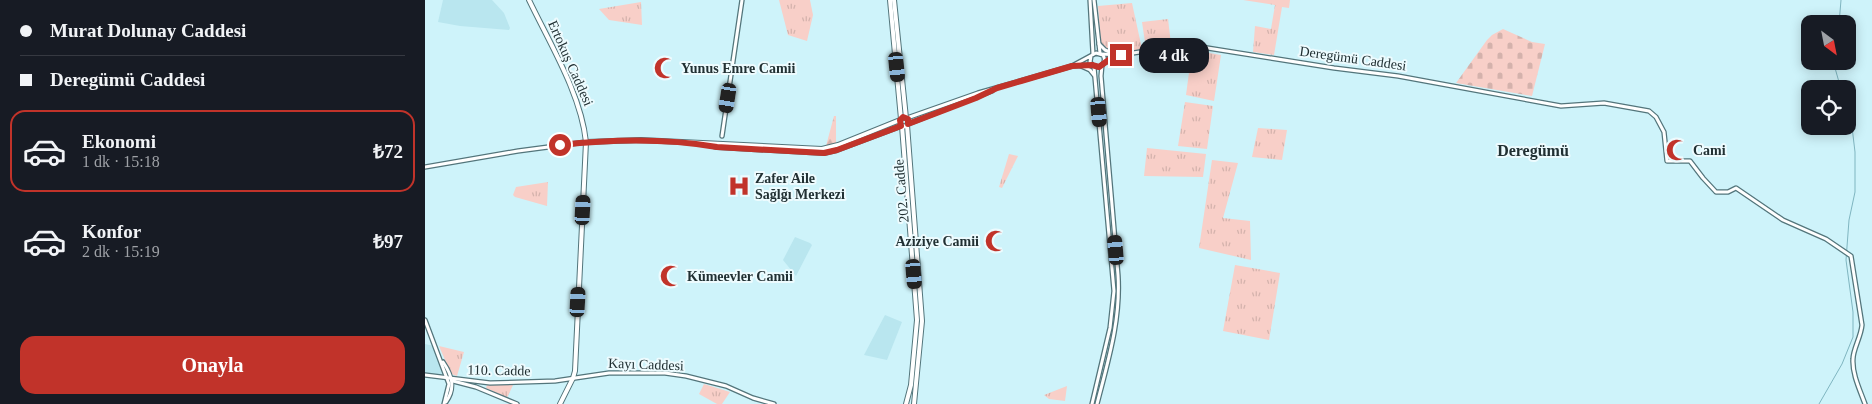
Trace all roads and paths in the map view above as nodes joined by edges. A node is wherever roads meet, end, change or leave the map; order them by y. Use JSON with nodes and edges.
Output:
{"nodes":[{"id":1,"x":529,"y":0,"type":"edge"},
{"id":2,"x":742,"y":0,"type":"edge"},
{"id":3,"x":890,"y":0,"type":"edge"},
{"id":4,"x":894,"y":0,"type":"edge"},
{"id":5,"x":1090,"y":0,"type":"edge"},
{"id":6,"x":1095,"y":0,"type":"edge"},
{"id":7,"x":1098,"y":43,"type":"junction"},
{"id":8,"x":1101,"y":54,"type":"junction"},
{"id":9,"x":1115,"y":54,"type":"junction"},
{"id":10,"x":1121,"y":55,"type":"junction"},
{"id":11,"x":1092,"y":56,"type":"junction"},
{"id":12,"x":1103,"y":64,"type":"junction"},
{"id":13,"x":1072,"y":66,"type":"junction"},
{"id":14,"x":1080,"y":66,"type":"junction"},
{"id":15,"x":1093,"y":66,"type":"junction"},
{"id":16,"x":1096,"y":78,"type":"junction"},
{"id":17,"x":997,"y":88,"type":"junction"},
{"id":18,"x":906,"y":118,"type":"junction"},
{"id":19,"x":900,"y":119,"type":"junction"},
{"id":20,"x":908,"y":125,"type":"junction"},
{"id":21,"x":902,"y":126,"type":"junction"},
{"id":22,"x":586,"y":142,"type":"junction"},
{"id":23,"x":719,"y":145,"type":"junction"},
{"id":24,"x":425,"y":167,"type":"edge"},
{"id":25,"x":425,"y":320,"type":"edge"},
{"id":26,"x":425,"y":375,"type":"edge"},
{"id":27,"x":573,"y":378,"type":"junction"},
{"id":28,"x":449,"y":379,"type":"junction"},
{"id":29,"x":459,"y":383,"type":"junction"},
{"id":30,"x":452,"y":390,"type":"junction"},
{"id":31,"x":444,"y":404,"type":"edge"},
{"id":32,"x":517,"y":404,"type":"edge"},
{"id":33,"x":559,"y":404,"type":"edge"},
{"id":34,"x":773,"y":404,"type":"edge"},
{"id":35,"x":906,"y":404,"type":"edge"},
{"id":36,"x":914,"y":404,"type":"edge"},
{"id":37,"x":1093,"y":404,"type":"edge"},
{"id":38,"x":1097,"y":404,"type":"edge"},
{"id":39,"x":1865,"y":404,"type":"edge"}],
"edges":[{"from":1,"to":22,"type":"main road","name":"Ertokuş Caddesi"},
{"from":2,"to":23,"type":"street"},
{"from":3,"to":19,"type":"main road"},
{"from":4,"to":18,"type":"main road"},
{"from":5,"to":11,"type":"street"},
{"from":6,"to":7,"type":"street"},
{"from":7,"to":8,"type":"street"},
{"from":7,"to":9,"type":"street"},
{"from":8,"to":9,"type":"street","name":"Deregümü Caddesi"},
{"from":8,"to":11,"type":"street"},
{"from":8,"to":12,"type":"street"},
{"from":9,"to":10,"type":"street","name":"Deregümü Caddesi"},
{"from":10,"to":12,"type":"street","name":"Deregümü Caddesi"},
{"from":10,"to":39,"type":"street","name":"Deregümü Caddesi"},
{"from":11,"to":13,"type":"street"},
{"from":11,"to":15,"type":"street"},
{"from":12,"to":15,"type":"street"},
{"from":12,"to":38,"type":"street"},
{"from":13,"to":14,"type":"street"},
{"from":13,"to":17,"type":"street"},
{"from":14,"to":15,"type":"street"},
{"from":14,"to":16,"type":"street"},
{"from":15,"to":16,"type":"street"},
{"from":16,"to":37,"type":"street"},
{"from":17,"to":18,"type":"street"},
{"from":17,"to":20,"type":"street"},
{"from":18,"to":19,"type":"main road"},
{"from":18,"to":20,"type":"main road","name":"202. Cadde"},
{"from":19,"to":21,"type":"main road","name":"202. Cadde"},
{"from":19,"to":23,"type":"main road"},
{"from":20,"to":21,"type":"main road"},
{"from":20,"to":36,"type":"main road","name":"202. Cadde"},
{"from":21,"to":23,"type":"main road"},
{"from":21,"to":35,"type":"main road","name":"202. Cadde"},
{"from":22,"to":23,"type":"main road"},
{"from":22,"to":24,"type":"street"},
{"from":22,"to":27,"type":"main road","name":"Ertokuş Caddesi"},
{"from":25,"to":28,"type":"street"},
{"from":26,"to":28,"type":"street","name":"110. Cadde"},
{"from":27,"to":28,"type":"street","name":"110. Cadde"},
{"from":27,"to":33,"type":"main road","name":"Ertokuş Caddesi"},
{"from":27,"to":34,"type":"street","name":"Kayı Caddesi"},
{"from":28,"to":29,"type":"street"},
{"from":28,"to":30,"type":"street"},
{"from":28,"to":31,"type":"street"},
{"from":29,"to":30,"type":"street"},
{"from":29,"to":32,"type":"street"},
{"from":30,"to":31,"type":"street"}]}
